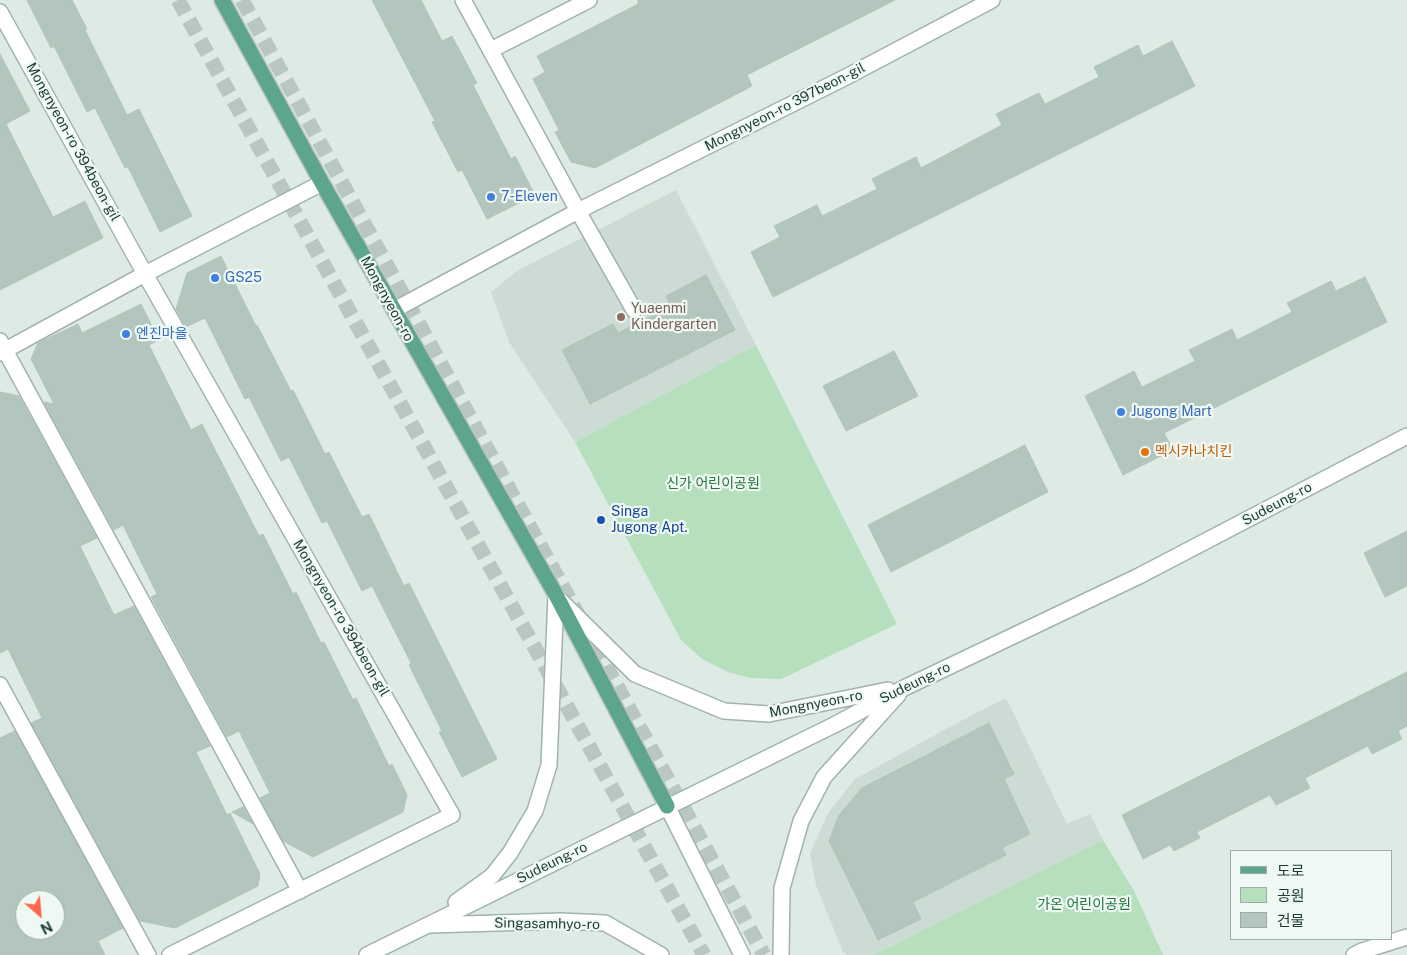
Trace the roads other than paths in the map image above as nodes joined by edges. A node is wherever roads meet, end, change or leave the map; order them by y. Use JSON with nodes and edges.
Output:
{"nodes":[{"id":1,"x":223,"y":0,"type":"edge"},
{"id":2,"x":463,"y":0,"type":"edge"},
{"id":3,"x":589,"y":0,"type":"edge"},
{"id":4,"x":992,"y":0,"type":"edge"},
{"id":5,"x":0,"y":12,"type":"edge"},
{"id":6,"x":491,"y":50,"type":"junction"},
{"id":7,"x":322,"y":183,"type":"junction"},
{"id":8,"x":578,"y":212,"type":"junction"},
{"id":9,"x":145,"y":274,"type":"junction"},
{"id":10,"x":394,"y":310,"type":"junction"},
{"id":11,"x":634,"y":310,"type":"dead end"},
{"id":12,"x":2,"y":348,"type":"edge"},
{"id":13,"x":1407,"y":436,"type":"edge"},
{"id":14,"x":556,"y":595,"type":"junction"},
{"id":15,"x":0,"y":684,"type":"edge"},
{"id":16,"x":906,"y":686,"type":"junction"},
{"id":17,"x":667,"y":806,"type":"junction"},
{"id":18,"x":300,"y":892,"type":"junction"},
{"id":19,"x":425,"y":925,"type":"junction"},
{"id":20,"x":1407,"y":937,"type":"edge"},
{"id":21,"x":148,"y":955,"type":"edge"},
{"id":22,"x":170,"y":955,"type":"edge"},
{"id":23,"x":367,"y":955,"type":"edge"},
{"id":24,"x":661,"y":955,"type":"edge"},
{"id":25,"x":742,"y":955,"type":"edge"},
{"id":26,"x":781,"y":955,"type":"edge"},
{"id":27,"x":1354,"y":955,"type":"edge"}],
"edges":[{"from":1,"to":7,"type":"main road","name":"Mongnyeon-ro"},
{"from":2,"to":6,"type":"street"},
{"from":3,"to":6,"type":"street"},
{"from":4,"to":8,"type":"street","name":"Mongnyeon-ro 397beon-gil"},
{"from":5,"to":9,"type":"street","name":"Mongnyeon-ro 394beon-gil"},
{"from":6,"to":8,"type":"street"},
{"from":7,"to":9,"type":"street"},
{"from":7,"to":10,"type":"main road","name":"Mongnyeon-ro"},
{"from":8,"to":10,"type":"street","name":"Mongnyeon-ro 397beon-gil"},
{"from":8,"to":11,"type":"street"},
{"from":9,"to":12,"type":"street"},
{"from":9,"to":18,"type":"street","name":"Mongnyeon-ro 394beon-gil"},
{"from":10,"to":14,"type":"main road","name":"Mongnyeon-ro"},
{"from":12,"to":18,"type":"street"},
{"from":13,"to":16,"type":"street","name":"Sudeung-ro"},
{"from":14,"to":16,"type":"street","name":"Mongnyeon-ro"},
{"from":14,"to":17,"type":"main road","name":"Mongnyeon-ro"},
{"from":14,"to":19,"type":"street"},
{"from":15,"to":21,"type":"street"},
{"from":16,"to":17,"type":"street","name":"Sudeung-ro"},
{"from":16,"to":26,"type":"street"},
{"from":17,"to":19,"type":"street","name":"Sudeung-ro"},
{"from":17,"to":25,"type":"street"},
{"from":18,"to":22,"type":"street","name":"Mongnyeon-ro 394beon-gil"},
{"from":19,"to":23,"type":"street","name":"Sudeung-ro"},
{"from":19,"to":24,"type":"street","name":"Singasamhyo-ro"},
{"from":20,"to":27,"type":"street"}]}
